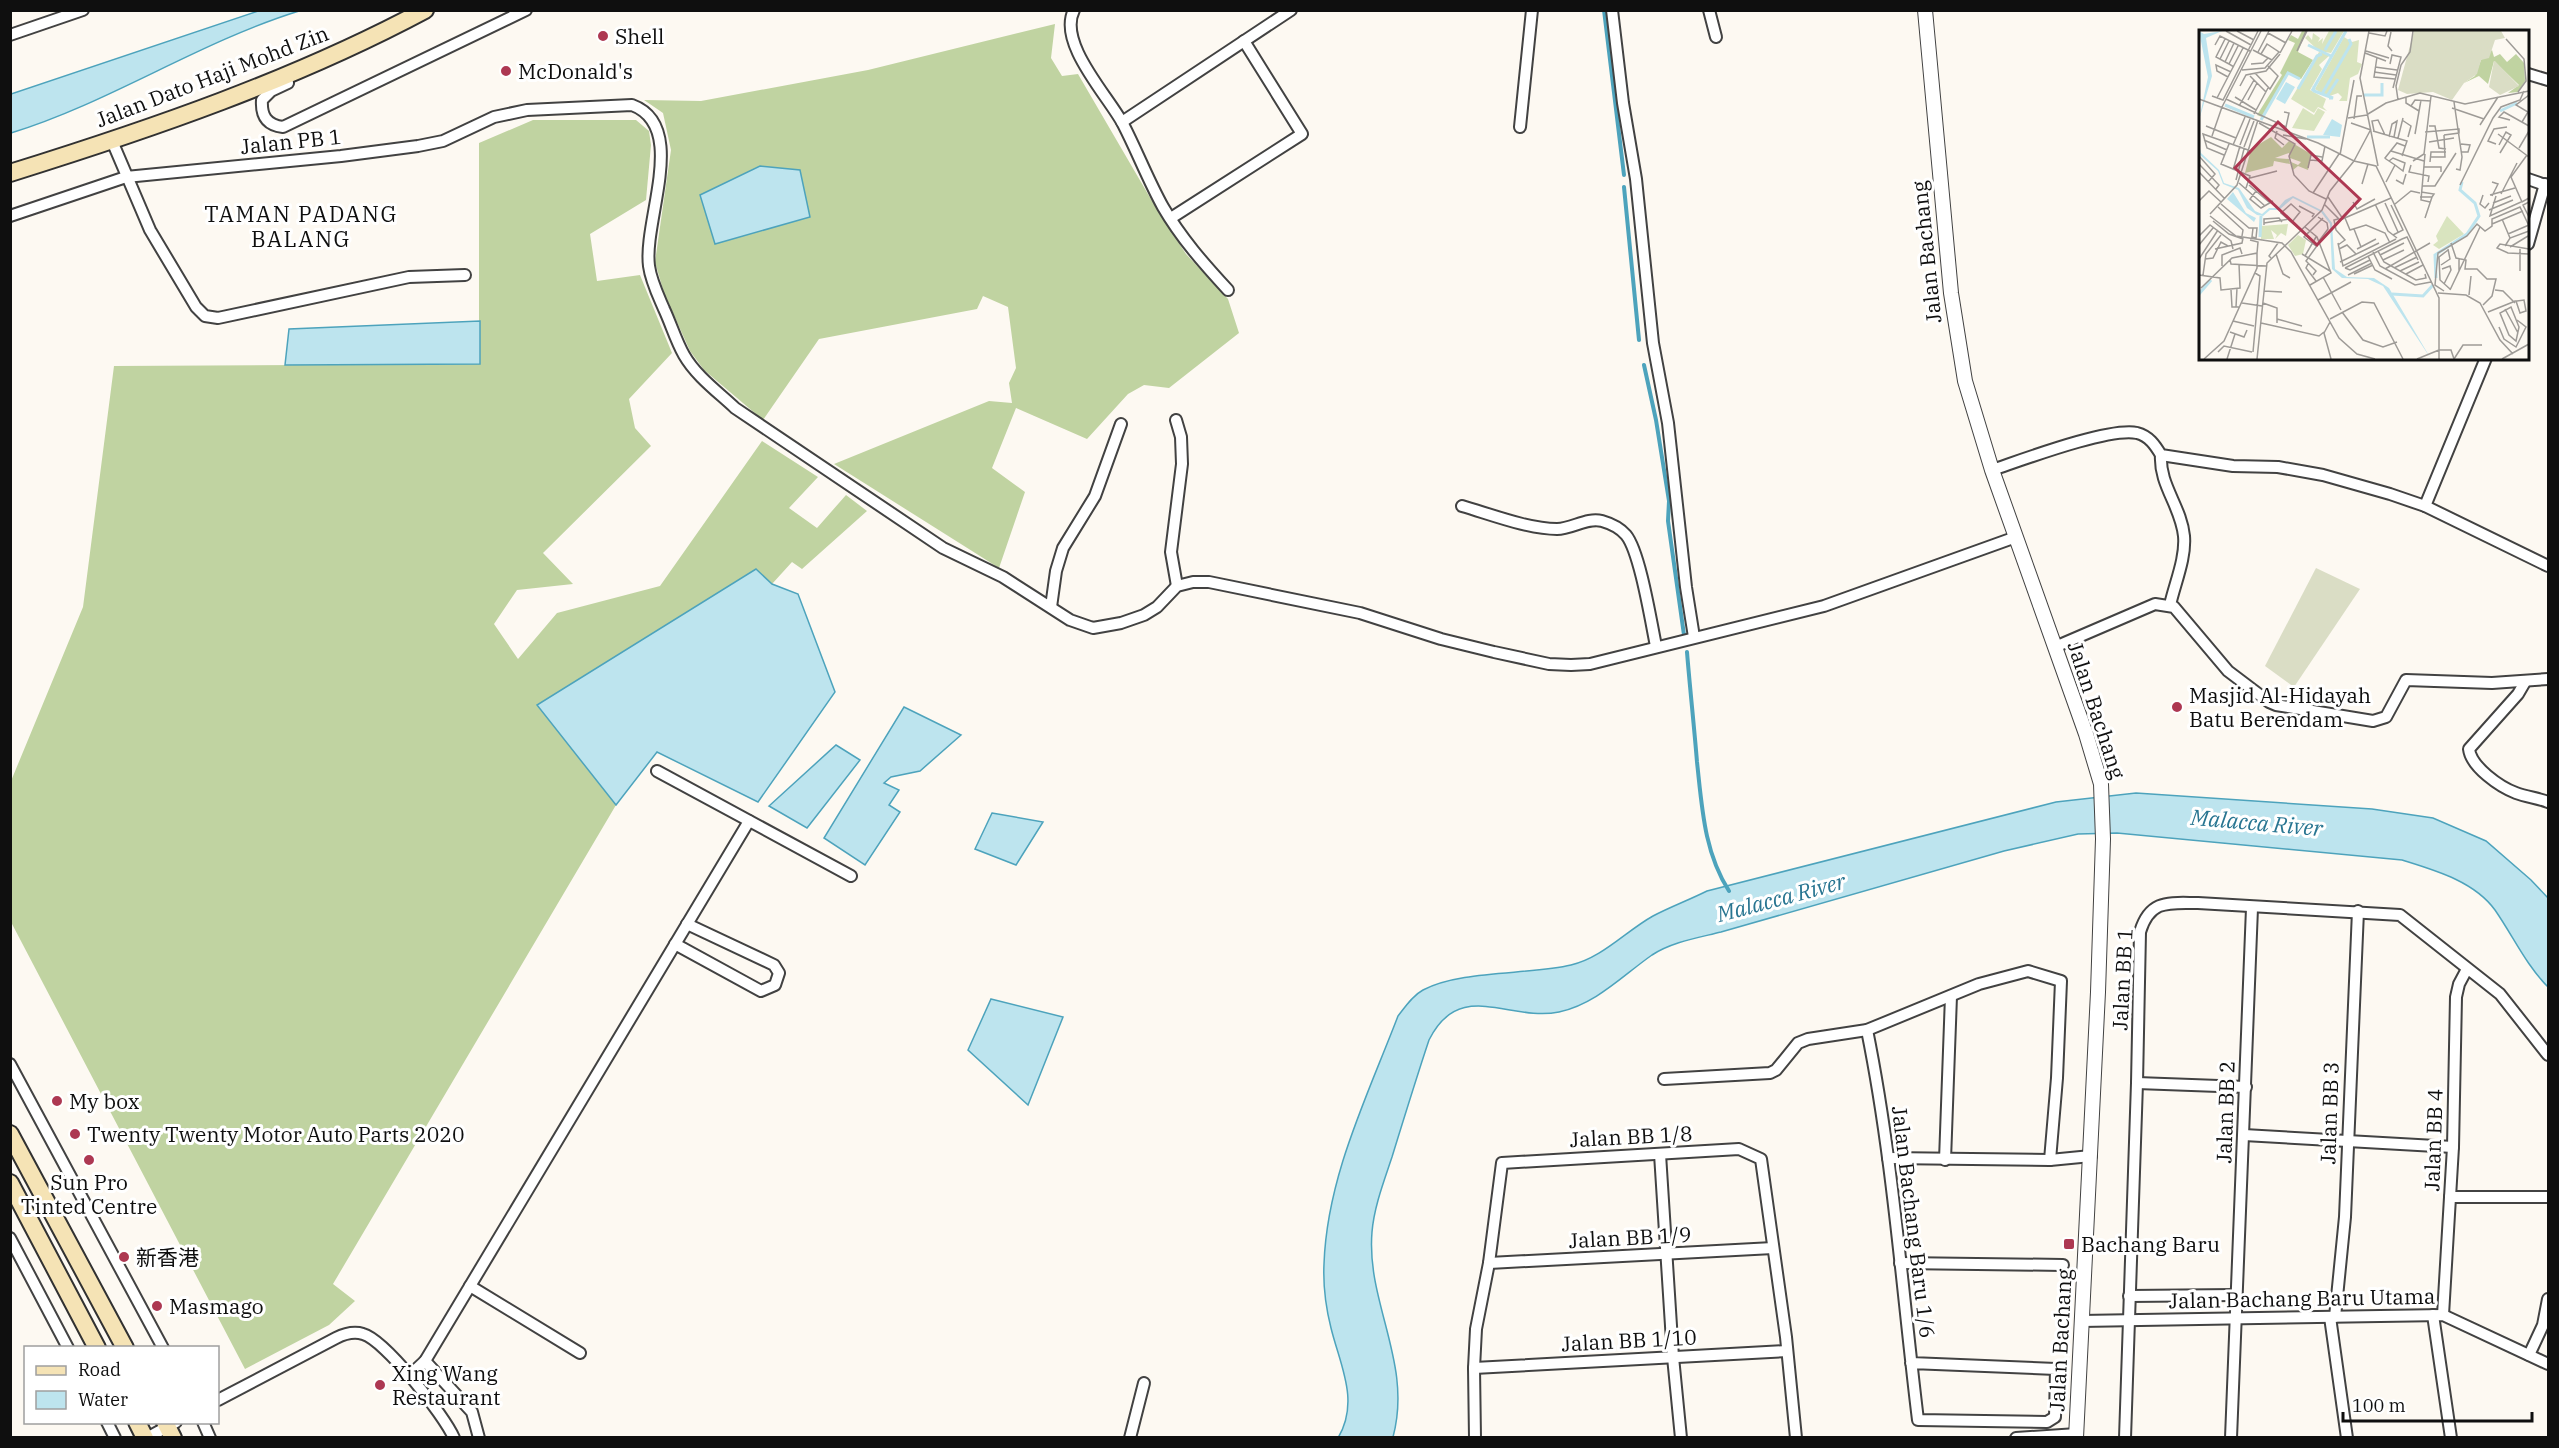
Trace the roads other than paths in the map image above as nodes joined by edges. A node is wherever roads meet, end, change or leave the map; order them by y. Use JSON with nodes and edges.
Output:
{"nodes":[{"id":1,"x":83,"y":10,"type":"edge"},
{"id":2,"x":425,"y":10,"type":"edge"},
{"id":3,"x":526,"y":10,"type":"edge"},
{"id":4,"x":1074,"y":10,"type":"edge"},
{"id":5,"x":1291,"y":10,"type":"edge"},
{"id":6,"x":1532,"y":10,"type":"edge"},
{"id":7,"x":1612,"y":10,"type":"edge"},
{"id":8,"x":1709,"y":10,"type":"edge"},
{"id":9,"x":1925,"y":10,"type":"edge"},
{"id":10,"x":10,"y":35,"type":"edge"},
{"id":11,"x":1716,"y":37,"type":"dead end"},
{"id":12,"x":1244,"y":41,"type":"junction"},
{"id":13,"x":345,"y":48,"type":"junction"},
{"id":14,"x":2529,"y":74,"type":"edge"},
{"id":15,"x":2548,"y":80,"type":"edge"},
{"id":16,"x":1122,"y":122,"type":"junction"},
{"id":17,"x":1520,"y":127,"type":"dead end"},
{"id":18,"x":112,"y":141,"type":"junction"},
{"id":19,"x":10,"y":173,"type":"edge"},
{"id":20,"x":126,"y":177,"type":"junction"},
{"id":21,"x":2529,"y":179,"type":"edge"},
{"id":22,"x":2547,"y":185,"type":"edge"},
{"id":23,"x":10,"y":216,"type":"edge"},
{"id":24,"x":1171,"y":218,"type":"junction"},
{"id":25,"x":2529,"y":241,"type":"edge"},
{"id":26,"x":465,"y":276,"type":"dead end"},
{"id":27,"x":1228,"y":290,"type":"dead end"},
{"id":28,"x":2485,"y":360,"type":"edge"},
{"id":29,"x":1176,"y":420,"type":"dead end"},
{"id":30,"x":1121,"y":424,"type":"dead end"},
{"id":31,"x":2161,"y":455,"type":"junction"},
{"id":32,"x":1992,"y":471,"type":"junction"},
{"id":33,"x":1462,"y":506,"type":"dead end"},
{"id":34,"x":2425,"y":506,"type":"junction"},
{"id":35,"x":2016,"y":537,"type":"junction"},
{"id":36,"x":2548,"y":566,"type":"edge"},
{"id":37,"x":1177,"y":586,"type":"junction"},
{"id":38,"x":2170,"y":605,"type":"junction"},
{"id":39,"x":1051,"y":607,"type":"junction"},
{"id":40,"x":1694,"y":637,"type":"junction"},
{"id":41,"x":1656,"y":646,"type":"junction"},
{"id":42,"x":2055,"y":647,"type":"junction"},
{"id":43,"x":2548,"y":679,"type":"edge"},
{"id":44,"x":2525,"y":682,"type":"junction"},
{"id":45,"x":657,"y":771,"type":"dead end"},
{"id":46,"x":2548,"y":802,"type":"edge"},
{"id":47,"x":749,"y":821,"type":"junction"},
{"id":48,"x":852,"y":876,"type":"dead end"},
{"id":49,"x":2252,"y":908,"type":"junction"},
{"id":50,"x":2358,"y":911,"type":"junction"},
{"id":51,"x":687,"y":924,"type":"junction"},
{"id":52,"x":675,"y":944,"type":"junction"},
{"id":53,"x":2468,"y":969,"type":"junction"},
{"id":54,"x":1951,"y":996,"type":"junction"},
{"id":55,"x":1867,"y":1029,"type":"junction"},
{"id":56,"x":2548,"y":1055,"type":"edge"},
{"id":57,"x":10,"y":1064,"type":"edge"},
{"id":58,"x":1665,"y":1079,"type":"dead end"},
{"id":59,"x":2138,"y":1083,"type":"junction"},
{"id":60,"x":2246,"y":1087,"type":"junction"},
{"id":61,"x":10,"y":1134,"type":"edge"},
{"id":62,"x":2244,"y":1135,"type":"junction"},
{"id":63,"x":2348,"y":1141,"type":"junction"},
{"id":64,"x":2453,"y":1147,"type":"junction"},
{"id":65,"x":1660,"y":1154,"type":"junction"},
{"id":66,"x":2091,"y":1156,"type":"junction"},
{"id":67,"x":1888,"y":1158,"type":"junction"},
{"id":68,"x":1945,"y":1160,"type":"junction"},
{"id":69,"x":2050,"y":1160,"type":"junction"},
{"id":70,"x":10,"y":1183,"type":"edge"},
{"id":71,"x":2450,"y":1197,"type":"junction"},
{"id":72,"x":2548,"y":1197,"type":"edge"},
{"id":73,"x":10,"y":1238,"type":"edge"},
{"id":74,"x":1773,"y":1248,"type":"junction"},
{"id":75,"x":1667,"y":1255,"type":"junction"},
{"id":76,"x":1489,"y":1263,"type":"junction"},
{"id":77,"x":1900,"y":1263,"type":"junction"},
{"id":78,"x":2063,"y":1265,"type":"dead end"},
{"id":79,"x":470,"y":1286,"type":"junction"},
{"id":80,"x":2236,"y":1295,"type":"junction"},
{"id":81,"x":2129,"y":1296,"type":"junction"},
{"id":82,"x":2548,"y":1299,"type":"edge"},
{"id":83,"x":2438,"y":1315,"type":"junction"},
{"id":84,"x":2333,"y":1317,"type":"junction"},
{"id":85,"x":2235,"y":1318,"type":"junction"},
{"id":86,"x":2127,"y":1320,"type":"junction"},
{"id":87,"x":2081,"y":1321,"type":"junction"},
{"id":88,"x":67,"y":1346,"type":"edge"},
{"id":89,"x":97,"y":1346,"type":"edge"},
{"id":90,"x":124,"y":1346,"type":"edge"},
{"id":91,"x":162,"y":1346,"type":"edge"},
{"id":92,"x":1787,"y":1352,"type":"junction"},
{"id":93,"x":580,"y":1353,"type":"dead end"},
{"id":94,"x":2529,"y":1355,"type":"junction"},
{"id":95,"x":1673,"y":1357,"type":"junction"},
{"id":96,"x":425,"y":1361,"type":"junction"},
{"id":97,"x":1911,"y":1363,"type":"junction"},
{"id":98,"x":2548,"y":1364,"type":"edge"},
{"id":99,"x":1474,"y":1368,"type":"junction"},
{"id":100,"x":409,"y":1376,"type":"junction"},
{"id":101,"x":1144,"y":1383,"type":"dead end"},
{"id":102,"x":219,"y":1399,"type":"edge"},
{"id":103,"x":138,"y":1424,"type":"edge"},
{"id":104,"x":170,"y":1427,"type":"edge"},
{"id":105,"x":2077,"y":1436,"type":"edge"},
{"id":106,"x":146,"y":1437,"type":"edge"},
{"id":107,"x":454,"y":1437,"type":"edge"},
{"id":108,"x":479,"y":1437,"type":"edge"},
{"id":109,"x":1130,"y":1437,"type":"edge"},
{"id":110,"x":1475,"y":1437,"type":"edge"},
{"id":111,"x":1681,"y":1437,"type":"edge"},
{"id":112,"x":1796,"y":1437,"type":"edge"},
{"id":113,"x":2016,"y":1437,"type":"edge"},
{"id":114,"x":2124,"y":1437,"type":"edge"},
{"id":115,"x":2231,"y":1437,"type":"edge"},
{"id":116,"x":2347,"y":1437,"type":"edge"},
{"id":117,"x":2451,"y":1437,"type":"edge"}],
"edges":[{"from":1,"to":10,"type":"street"},
{"from":2,"to":13,"type":"main road","name":"Jalan Dato Haji Mohd Zin"},
{"from":3,"to":13,"type":"street"},
{"from":4,"to":16,"type":"street"},
{"from":5,"to":12,"type":"street"},
{"from":6,"to":17,"type":"street"},
{"from":7,"to":40,"type":"street"},
{"from":8,"to":11,"type":"street"},
{"from":9,"to":32,"type":"street","name":"Jalan Bachang"},
{"from":12,"to":16,"type":"street"},
{"from":12,"to":24,"type":"street"},
{"from":13,"to":18,"type":"main road","name":"Jalan Dato Haji Mohd Zin"},
{"from":14,"to":15,"type":"street"},
{"from":16,"to":24,"type":"street"},
{"from":18,"to":19,"type":"main road","name":"Jalan Dato Haji Mohd Zin"},
{"from":18,"to":20,"type":"street"},
{"from":20,"to":23,"type":"street","name":"Jalan PB 1"},
{"from":20,"to":26,"type":"street"},
{"from":20,"to":39,"type":"street","name":"Jalan PB 1"},
{"from":21,"to":22,"type":"street"},
{"from":22,"to":25,"type":"street"},
{"from":24,"to":27,"type":"street"},
{"from":28,"to":34,"type":"street"},
{"from":29,"to":37,"type":"street"},
{"from":30,"to":39,"type":"street"},
{"from":31,"to":32,"type":"street"},
{"from":31,"to":34,"type":"street"},
{"from":31,"to":38,"type":"street"},
{"from":32,"to":35,"type":"street","name":"Jalan Bachang"},
{"from":33,"to":41,"type":"street"},
{"from":34,"to":36,"type":"street"},
{"from":35,"to":40,"type":"street"},
{"from":35,"to":42,"type":"street","name":"Jalan Bachang"},
{"from":37,"to":39,"type":"street"},
{"from":37,"to":41,"type":"street"},
{"from":38,"to":42,"type":"street"},
{"from":38,"to":44,"type":"street"},
{"from":40,"to":41,"type":"street"},
{"from":42,"to":66,"type":"street","name":"Jalan Bachang"},
{"from":43,"to":44,"type":"street"},
{"from":44,"to":46,"type":"street"},
{"from":45,"to":47,"type":"street"},
{"from":47,"to":48,"type":"street"},
{"from":47,"to":51,"type":"street"},
{"from":49,"to":50,"type":"street","name":"Jalan BB 1"},
{"from":49,"to":59,"type":"street","name":"Jalan BB 1"},
{"from":49,"to":60,"type":"street","name":"Jalan BB 2"},
{"from":50,"to":53,"type":"street","name":"Jalan BB 1"},
{"from":50,"to":63,"type":"street","name":"Jalan BB 3"},
{"from":51,"to":52,"type":"street"},
{"from":51,"to":52,"type":"street"},
{"from":52,"to":79,"type":"street"},
{"from":53,"to":56,"type":"street","name":"Jalan BB 1"},
{"from":53,"to":64,"type":"street","name":"Jalan BB 4"},
{"from":54,"to":55,"type":"street"},
{"from":54,"to":68,"type":"street"},
{"from":54,"to":69,"type":"street"},
{"from":55,"to":58,"type":"street"},
{"from":55,"to":67,"type":"street","name":"Jalan Bachang Baru 1/6"},
{"from":57,"to":91,"type":"street"},
{"from":59,"to":60,"type":"street"},
{"from":59,"to":81,"type":"street","name":"Jalan BB 1"},
{"from":60,"to":62,"type":"street","name":"Jalan BB 2"},
{"from":61,"to":90,"type":"main road"},
{"from":62,"to":63,"type":"street"},
{"from":62,"to":80,"type":"street","name":"Jalan BB 2"},
{"from":63,"to":64,"type":"street"},
{"from":63,"to":84,"type":"street","name":"Jalan BB 3"},
{"from":64,"to":71,"type":"street","name":"Jalan BB 4"},
{"from":65,"to":74,"type":"street","name":"Jalan BB 1/8"},
{"from":65,"to":75,"type":"street"},
{"from":65,"to":76,"type":"street","name":"Jalan BB 1/8"},
{"from":66,"to":69,"type":"street"},
{"from":66,"to":87,"type":"street","name":"Jalan Bachang"},
{"from":67,"to":68,"type":"street"},
{"from":67,"to":77,"type":"street","name":"Jalan Bachang Baru 1/6"},
{"from":68,"to":69,"type":"street"},
{"from":70,"to":89,"type":"main road"},
{"from":71,"to":72,"type":"street"},
{"from":71,"to":83,"type":"street","name":"Jalan BB 4"},
{"from":73,"to":88,"type":"street"},
{"from":74,"to":75,"type":"street","name":"Jalan BB 1/9"},
{"from":74,"to":92,"type":"street"},
{"from":75,"to":76,"type":"street","name":"Jalan BB 1/9"},
{"from":75,"to":95,"type":"street"},
{"from":76,"to":99,"type":"street"},
{"from":77,"to":78,"type":"street"},
{"from":77,"to":97,"type":"street","name":"Jalan Bachang Baru 1/6"},
{"from":79,"to":93,"type":"street"},
{"from":79,"to":96,"type":"street"},
{"from":80,"to":81,"type":"street"},
{"from":80,"to":85,"type":"street","name":"Jalan BB 2"},
{"from":81,"to":86,"type":"street","name":"Jalan BB 1"},
{"from":82,"to":94,"type":"street"},
{"from":83,"to":84,"type":"street","name":"Jalan Bachang Baru Utama"},
{"from":83,"to":94,"type":"street","name":"Jalan Bachang Baru Utama"},
{"from":83,"to":117,"type":"street","name":"Jalan BB 4"},
{"from":84,"to":85,"type":"street","name":"Jalan Bachang Baru Utama"},
{"from":84,"to":116,"type":"street","name":"Jalan BB 3"},
{"from":85,"to":86,"type":"street","name":"Jalan Bachang Baru Utama"},
{"from":85,"to":115,"type":"street","name":"Jalan BB 2"},
{"from":86,"to":87,"type":"street","name":"Jalan Bachang Baru Utama"},
{"from":86,"to":114,"type":"street","name":"Jalan BB 1"},
{"from":87,"to":105,"type":"street","name":"Jalan Bachang"},
{"from":92,"to":95,"type":"street","name":"Jalan BB 1/10"},
{"from":92,"to":112,"type":"street"},
{"from":94,"to":98,"type":"street","name":"Jalan Bachang Baru Utama"},
{"from":95,"to":99,"type":"street","name":"Jalan BB 1/10"},
{"from":95,"to":111,"type":"street"},
{"from":96,"to":100,"type":"street"},
{"from":96,"to":108,"type":"street"},
{"from":97,"to":97,"type":"street","name":"Jalan Bachang Baru 1/6"},
{"from":99,"to":110,"type":"street"},
{"from":100,"to":102,"type":"street"},
{"from":100,"to":107,"type":"street"},
{"from":101,"to":109,"type":"street"},
{"from":103,"to":106,"type":"main road"},
{"from":104,"to":106,"type":"street"},
{"from":105,"to":113,"type":"street"}]}
